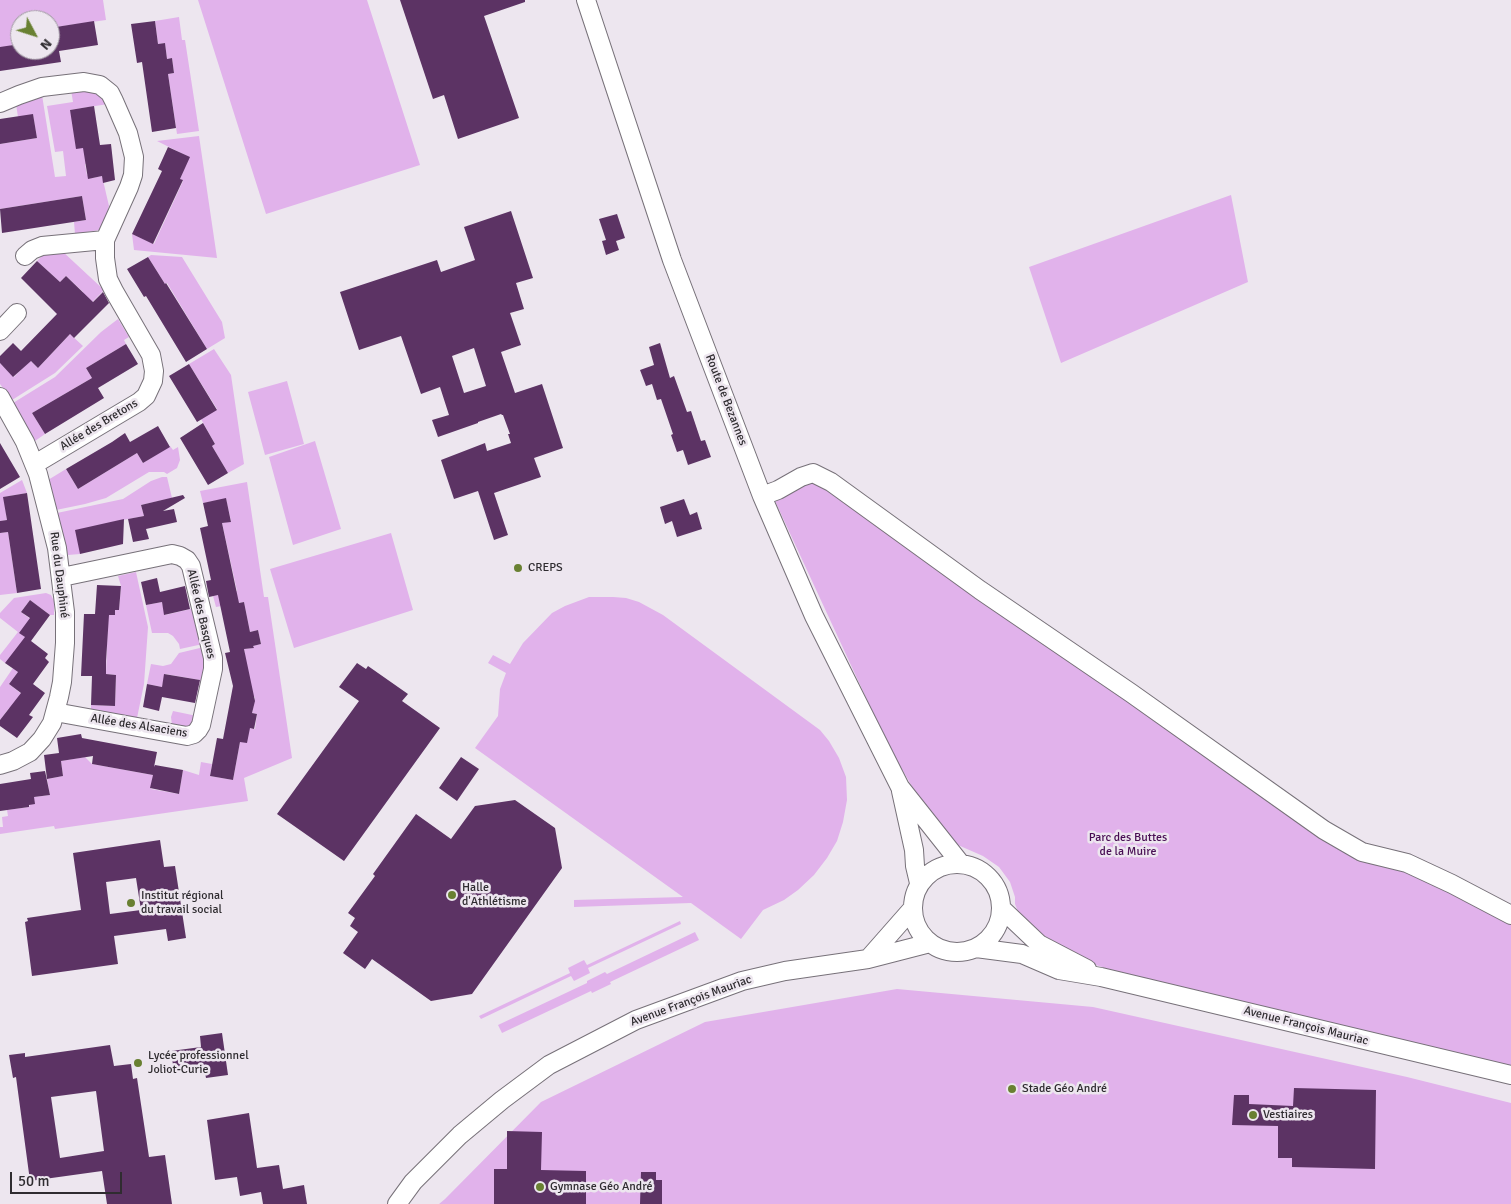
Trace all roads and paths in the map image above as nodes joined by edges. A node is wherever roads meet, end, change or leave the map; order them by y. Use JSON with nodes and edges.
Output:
{"nodes":[{"id":1,"x":586,"y":0,"type":"edge"},
{"id":2,"x":0,"y":103,"type":"edge"},
{"id":3,"x":105,"y":240,"type":"junction"},
{"id":4,"x":25,"y":256,"type":"dead end"},
{"id":5,"x":17,"y":313,"type":"dead end"},
{"id":6,"x":0,"y":331,"type":"edge"},
{"id":7,"x":0,"y":397,"type":"edge"},
{"id":8,"x":35,"y":464,"type":"junction"},
{"id":9,"x":762,"y":496,"type":"junction"},
{"id":10,"x":62,"y":577,"type":"junction"},
{"id":11,"x":211,"y":678,"type":"joint"},
{"id":12,"x":55,"y":712,"type":"junction"},
{"id":13,"x":0,"y":764,"type":"edge"},
{"id":14,"x":900,"y":787,"type":"junction"},
{"id":15,"x":961,"y":864,"type":"junction"},
{"id":16,"x":919,"y":883,"type":"junction"},
{"id":17,"x":1001,"y":908,"type":"junction"},
{"id":18,"x":912,"y":909,"type":"junction"},
{"id":19,"x":1511,"y":915,"type":"edge"},
{"id":20,"x":930,"y":943,"type":"junction"},
{"id":21,"x":976,"y":948,"type":"junction"},
{"id":22,"x":868,"y":958,"type":"junction"},
{"id":23,"x":1100,"y":976,"type":"junction"},
{"id":24,"x":1511,"y":1075,"type":"edge"},
{"id":25,"x":397,"y":1204,"type":"edge"}],
"edges":[{"from":1,"to":9,"type":"street","name":"Route de Bezannes"},
{"from":2,"to":3,"type":"street"},
{"from":3,"to":4,"type":"street"},
{"from":3,"to":8,"type":"street","name":"Allée des Bretons"},
{"from":5,"to":6,"type":"street"},
{"from":7,"to":8,"type":"street","name":"Rue du Dauphiné"},
{"from":8,"to":10,"type":"street","name":"Rue du Dauphiné"},
{"from":9,"to":14,"type":"street","name":"Route de Bezannes"},
{"from":9,"to":19,"type":"street"},
{"from":10,"to":11,"type":"street","name":"Allée des Basques"},
{"from":10,"to":12,"type":"street","name":"Rue du Dauphiné"},
{"from":11,"to":12,"type":"street","name":"Allée des Alsaciens"},
{"from":12,"to":13,"type":"street","name":"Rue du Dauphiné"},
{"from":14,"to":15,"type":"street","name":"Route de Bezannes"},
{"from":14,"to":16,"type":"street","name":"Route de Bezannes"},
{"from":15,"to":16,"type":"street"},
{"from":15,"to":17,"type":"street"},
{"from":16,"to":18,"type":"street"},
{"from":17,"to":21,"type":"street"},
{"from":17,"to":23,"type":"street","name":"Avenue François Mauriac"},
{"from":18,"to":20,"type":"street"},
{"from":18,"to":22,"type":"street"},
{"from":20,"to":21,"type":"street"},
{"from":20,"to":22,"type":"street","name":"Avenue François Mauriac"},
{"from":21,"to":23,"type":"street","name":"Avenue François Mauriac"},
{"from":22,"to":25,"type":"street","name":"Avenue François Mauriac"},
{"from":23,"to":24,"type":"street","name":"Avenue François Mauriac"}]}
